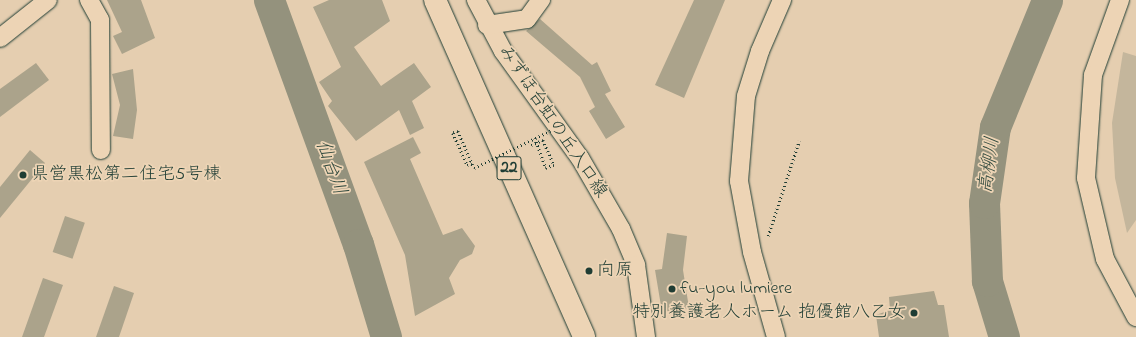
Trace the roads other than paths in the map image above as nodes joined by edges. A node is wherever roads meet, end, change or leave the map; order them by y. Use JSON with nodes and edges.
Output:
{"nodes":[{"id":1,"x":48,"y":0,"type":"edge"},
{"id":2,"x":88,"y":0,"type":"edge"},
{"id":3,"x":434,"y":0,"type":"edge"},
{"id":4,"x":476,"y":0,"type":"edge"},
{"id":5,"x":541,"y":0,"type":"edge"},
{"id":6,"x":782,"y":0,"type":"edge"},
{"id":7,"x":1120,"y":0,"type":"edge"},
{"id":8,"x":488,"y":25,"type":"junction"},
{"id":9,"x":0,"y":38,"type":"edge"},
{"id":10,"x":101,"y":150,"type":"dead end"},
{"id":11,"x":1136,"y":317,"type":"edge"},
{"id":12,"x":584,"y":337,"type":"edge"},
{"id":13,"x":646,"y":337,"type":"edge"},
{"id":14,"x":776,"y":337,"type":"edge"}],
"edges":[{"from":1,"to":9,"type":"street"},
{"from":2,"to":10,"type":"street"},
{"from":3,"to":12,"type":"main road","number":"22"},
{"from":4,"to":8,"type":"street","name":"みずほ台虹の丘入口線"},
{"from":5,"to":8,"type":"street"},
{"from":6,"to":14,"type":"street"},
{"from":7,"to":11,"type":"street"},
{"from":8,"to":13,"type":"street","name":"みずほ台虹の丘入口線"}]}
